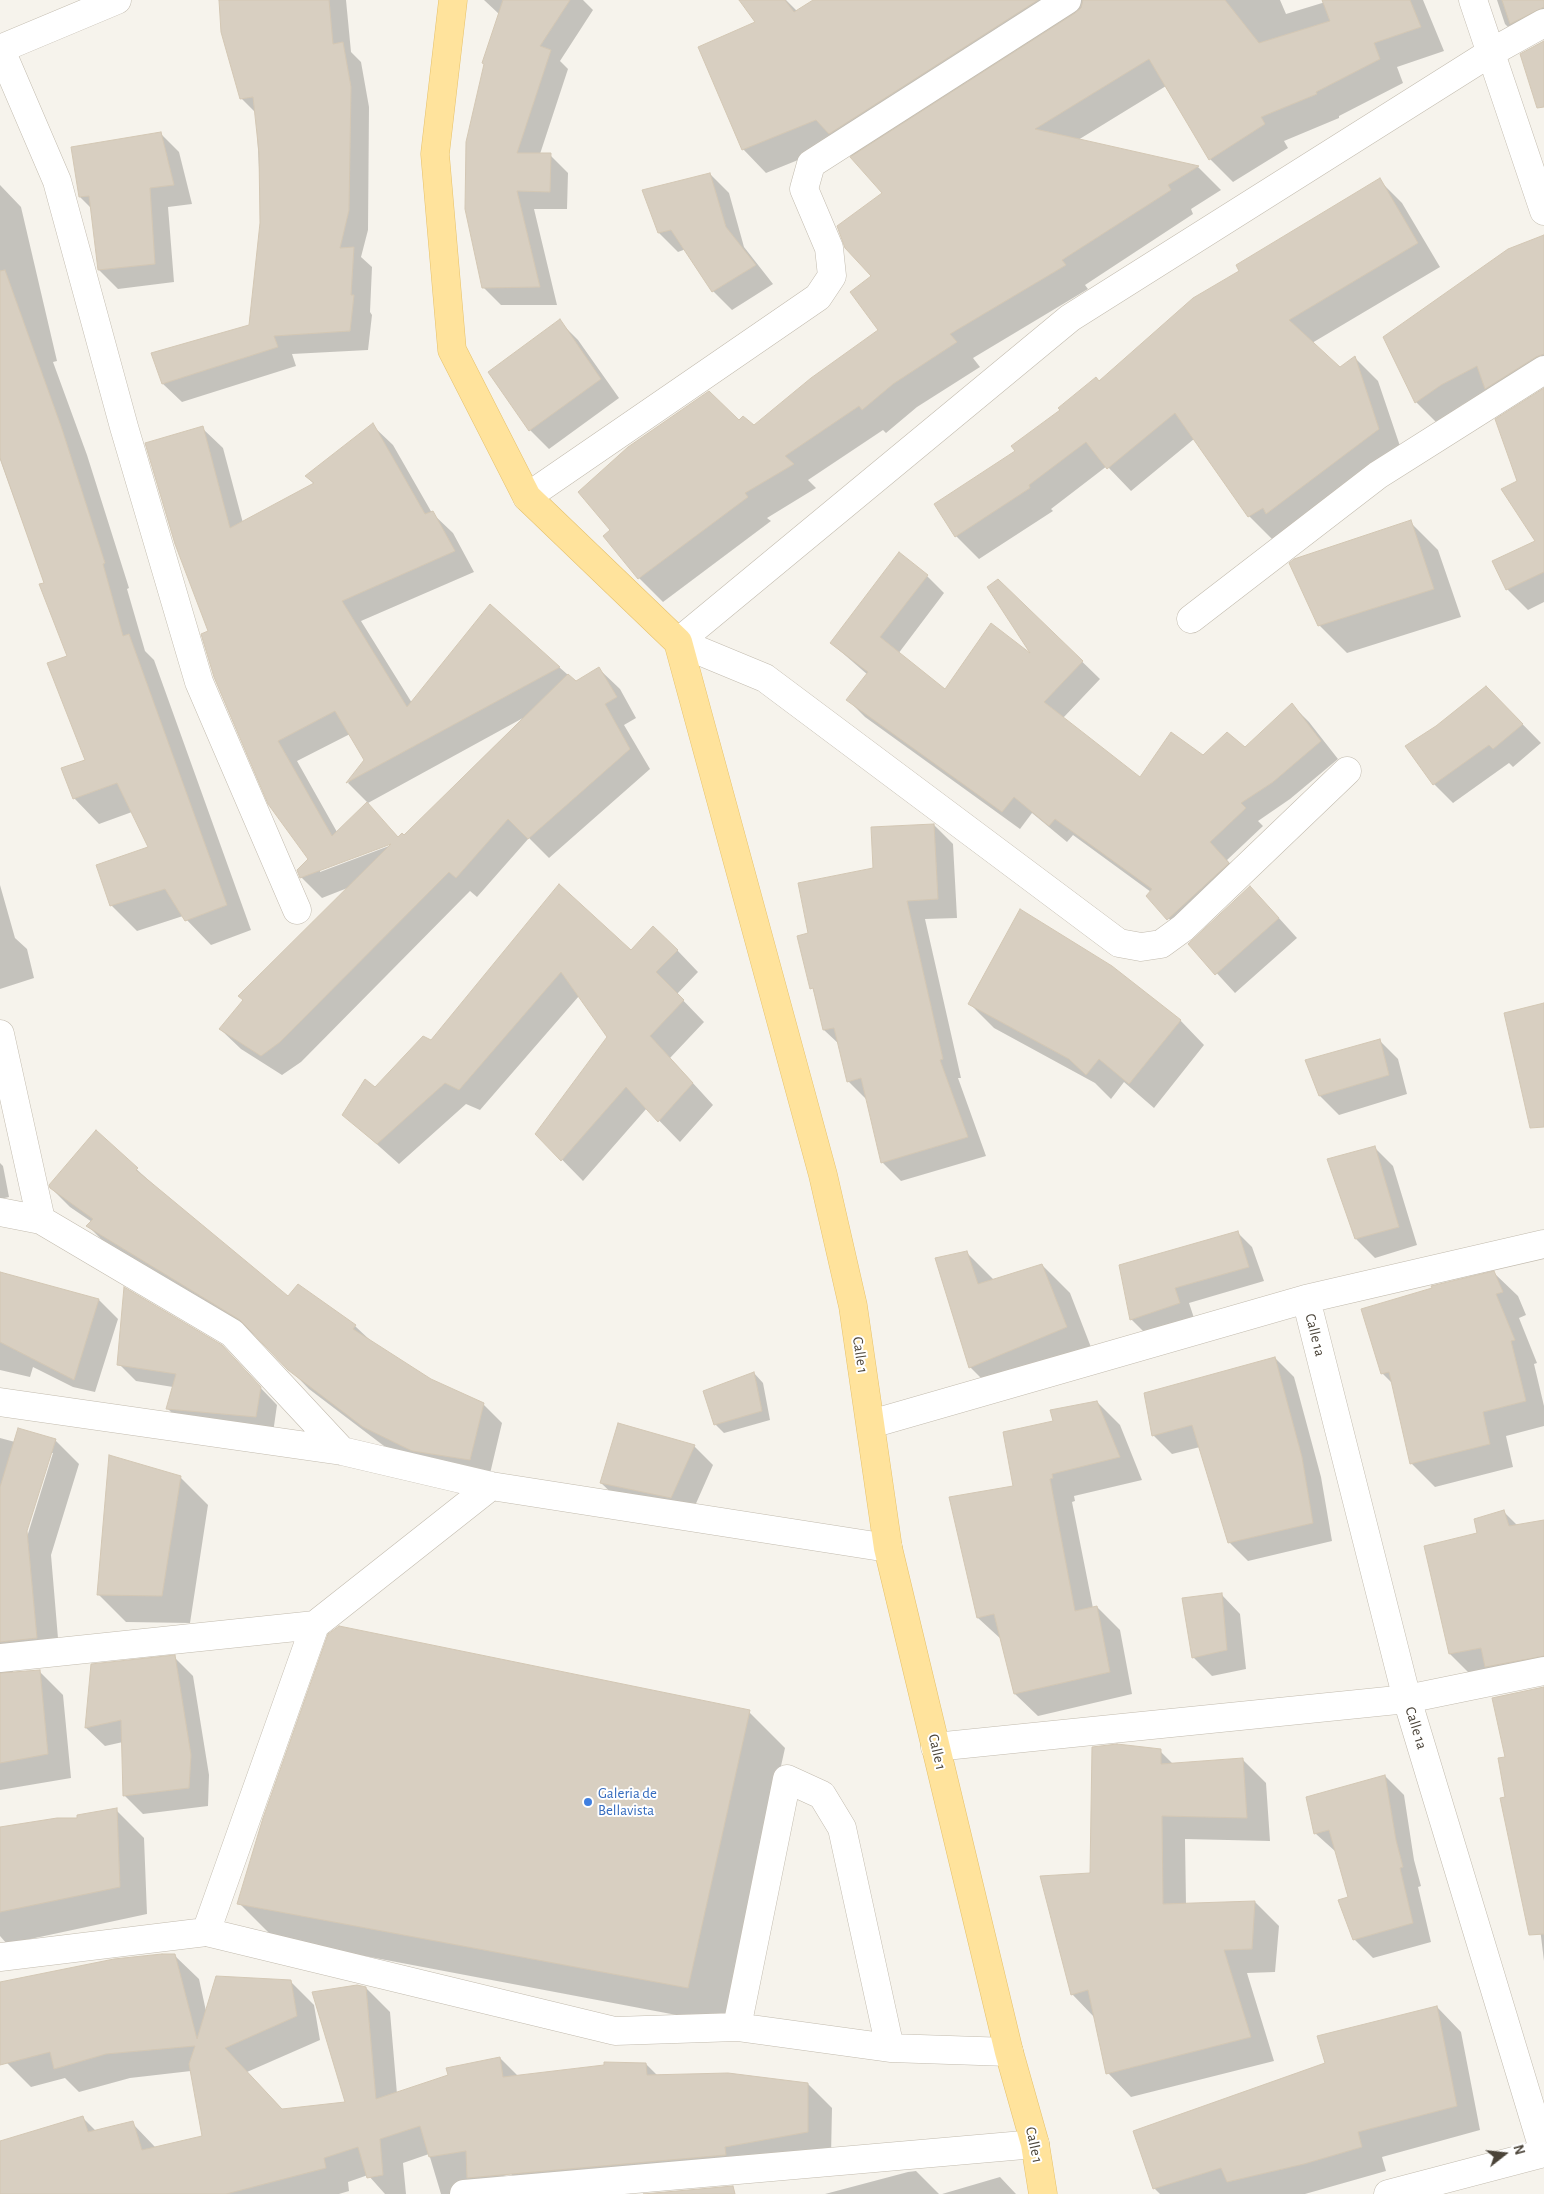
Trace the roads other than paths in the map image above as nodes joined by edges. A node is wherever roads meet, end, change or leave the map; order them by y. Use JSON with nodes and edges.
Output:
{"nodes":[{"id":1,"x":117,"y":0,"type":"edge"},
{"id":2,"x":453,"y":0,"type":"edge"},
{"id":3,"x":1066,"y":0,"type":"edge"},
{"id":4,"x":1473,"y":0,"type":"edge"},
{"id":5,"x":1544,"y":23,"type":"edge"},
{"id":6,"x":0,"y":48,"type":"edge"},
{"id":7,"x":1490,"y":54,"type":"junction"},
{"id":8,"x":1544,"y":211,"type":"edge"},
{"id":9,"x":1544,"y":370,"type":"edge"},
{"id":10,"x":527,"y":497,"type":"junction"},
{"id":11,"x":1191,"y":619,"type":"dead end"},
{"id":12,"x":678,"y":642,"type":"junction"},
{"id":13,"x":1347,"y":771,"type":"dead end"},
{"id":14,"x":297,"y":910,"type":"dead end"},
{"id":15,"x":0,"y":1034,"type":"edge"},
{"id":16,"x":0,"y":1212,"type":"edge"},
{"id":17,"x":41,"y":1220,"type":"junction"},
{"id":18,"x":1544,"y":1244,"type":"edge"},
{"id":19,"x":1306,"y":1299,"type":"junction"},
{"id":20,"x":0,"y":1402,"type":"edge"},
{"id":21,"x":871,"y":1424,"type":"junction"},
{"id":22,"x":342,"y":1451,"type":"junction"},
{"id":23,"x":491,"y":1486,"type":"junction"},
{"id":24,"x":888,"y":1548,"type":"junction"},
{"id":25,"x":315,"y":1626,"type":"junction"},
{"id":26,"x":0,"y":1658,"type":"edge"},
{"id":27,"x":1544,"y":1671,"type":"edge"},
{"id":28,"x":1407,"y":1699,"type":"junction"},
{"id":29,"x":936,"y":1747,"type":"junction"},
{"id":30,"x":206,"y":1932,"type":"junction"},
{"id":31,"x":0,"y":1958,"type":"edge"},
{"id":32,"x":737,"y":2027,"type":"junction"},
{"id":33,"x":890,"y":2048,"type":"junction"},
{"id":34,"x":1009,"y":2052,"type":"junction"},
{"id":35,"x":1035,"y":2144,"type":"junction"},
{"id":36,"x":1544,"y":2152,"type":"edge"},
{"id":37,"x":464,"y":2194,"type":"edge"},
{"id":38,"x":1043,"y":2194,"type":"edge"},
{"id":39,"x":1388,"y":2194,"type":"edge"}],
"edges":[{"from":1,"to":6,"type":"street"},
{"from":2,"to":10,"type":"main road"},
{"from":3,"to":10,"type":"street"},
{"from":4,"to":7,"type":"street"},
{"from":5,"to":7,"type":"street"},
{"from":6,"to":14,"type":"street"},
{"from":7,"to":8,"type":"street"},
{"from":7,"to":12,"type":"street"},
{"from":9,"to":11,"type":"street"},
{"from":10,"to":12,"type":"main road"},
{"from":12,"to":13,"type":"street"},
{"from":12,"to":21,"type":"main road","name":"Calle 1"},
{"from":15,"to":17,"type":"street"},
{"from":16,"to":17,"type":"street"},
{"from":17,"to":22,"type":"street"},
{"from":18,"to":19,"type":"street"},
{"from":19,"to":21,"type":"street"},
{"from":19,"to":28,"type":"street","name":"Calle 1a"},
{"from":20,"to":22,"type":"street"},
{"from":21,"to":24,"type":"main road","name":"Calle 1"},
{"from":22,"to":23,"type":"street"},
{"from":23,"to":24,"type":"street"},
{"from":23,"to":25,"type":"street"},
{"from":24,"to":29,"type":"main road","name":"Calle 1"},
{"from":25,"to":26,"type":"street"},
{"from":25,"to":30,"type":"street"},
{"from":27,"to":28,"type":"street"},
{"from":28,"to":29,"type":"street"},
{"from":28,"to":36,"type":"street","name":"Calle 1a"},
{"from":29,"to":34,"type":"main road","name":"Calle 1"},
{"from":30,"to":31,"type":"street"},
{"from":30,"to":32,"type":"street"},
{"from":32,"to":33,"type":"street"},
{"from":32,"to":33,"type":"street"},
{"from":33,"to":34,"type":"street"},
{"from":34,"to":35,"type":"main road","name":"Calle 1"},
{"from":35,"to":37,"type":"street"},
{"from":35,"to":38,"type":"main road","name":"Calle 1"},
{"from":36,"to":39,"type":"street"}]}
